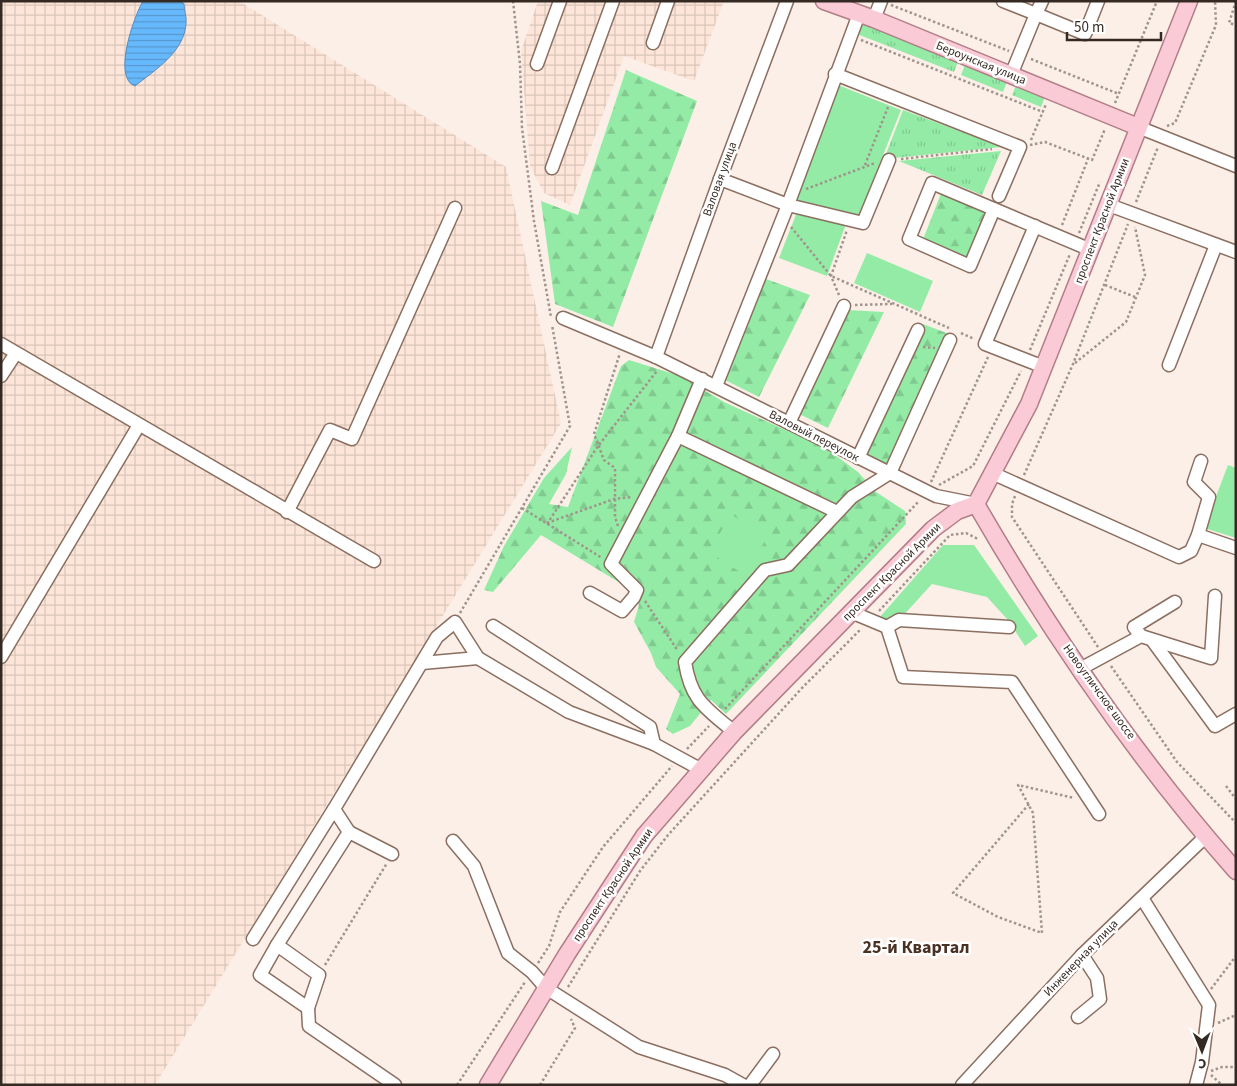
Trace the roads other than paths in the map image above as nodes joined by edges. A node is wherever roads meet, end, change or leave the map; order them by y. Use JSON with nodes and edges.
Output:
{"nodes":[{"id":1,"x":560,"y":1,"type":"edge"},
{"id":2,"x":612,"y":1,"type":"edge"},
{"id":3,"x":668,"y":1,"type":"edge"},
{"id":4,"x":787,"y":1,"type":"edge"},
{"id":5,"x":824,"y":1,"type":"edge"},
{"id":6,"x":881,"y":1,"type":"edge"},
{"id":7,"x":1003,"y":1,"type":"edge"},
{"id":8,"x":1042,"y":1,"type":"edge"},
{"id":9,"x":1098,"y":1,"type":"edge"},
{"id":10,"x":1189,"y":1,"type":"edge"},
{"id":11,"x":1036,"y":14,"type":"junction"},
{"id":12,"x":867,"y":16,"type":"junction"},
{"id":13,"x":653,"y":43,"type":"dead end"},
{"id":14,"x":537,"y":64,"type":"dead end"},
{"id":15,"x":835,"y":74,"type":"junction"},
{"id":16,"x":1011,"y":75,"type":"junction"},
{"id":17,"x":1138,"y":127,"type":"junction"},
{"id":18,"x":889,"y":160,"type":"road end"},
{"id":19,"x":1236,"y":166,"type":"edge"},
{"id":20,"x":552,"y":168,"type":"dead end"},
{"id":21,"x":720,"y":179,"type":"junction"},
{"id":22,"x":1000,"y":196,"type":"dead end"},
{"id":23,"x":1108,"y":205,"type":"junction"},
{"id":24,"x":455,"y":208,"type":"dead end"},
{"id":25,"x":994,"y":209,"type":"junction"},
{"id":26,"x":786,"y":211,"type":"junction"},
{"id":27,"x":1035,"y":226,"type":"junction"},
{"id":28,"x":1216,"y":245,"type":"junction"},
{"id":29,"x":1091,"y":250,"type":"junction"},
{"id":30,"x":1236,"y":252,"type":"edge"},
{"id":31,"x":844,"y":306,"type":"road end"},
{"id":32,"x":563,"y":318,"type":"dead end"},
{"id":33,"x":918,"y":330,"type":"dead end"},
{"id":34,"x":1,"y":344,"type":"edge"},
{"id":35,"x":948,"y":345,"type":"road end"},
{"id":36,"x":16,"y":353,"type":"junction"},
{"id":37,"x":660,"y":359,"type":"junction"},
{"id":38,"x":1169,"y":365,"type":"dead end"},
{"id":39,"x":1044,"y":367,"type":"junction"},
{"id":40,"x":1,"y":376,"type":"edge"},
{"id":41,"x":702,"y":379,"type":"junction"},
{"id":42,"x":716,"y":386,"type":"junction"},
{"id":43,"x":789,"y":423,"type":"junction"},
{"id":44,"x":139,"y":425,"type":"junction"},
{"id":45,"x":678,"y":436,"type":"junction"},
{"id":46,"x":858,"y":458,"type":"junction"},
{"id":47,"x":1201,"y":461,"type":"dead end"},
{"id":48,"x":890,"y":473,"type":"junction"},
{"id":49,"x":992,"y":474,"type":"junction"},
{"id":50,"x":976,"y":504,"type":"junction"},
{"id":51,"x":287,"y":512,"type":"junction"},
{"id":52,"x":837,"y":512,"type":"junction"},
{"id":53,"x":1198,"y":535,"type":"junction"},
{"id":54,"x":1236,"y":548,"type":"edge"},
{"id":55,"x":374,"y":561,"type":"dead end"},
{"id":56,"x":590,"y":592,"type":"dead end"},
{"id":57,"x":1215,"y":596,"type":"dead end"},
{"id":58,"x":1175,"y":602,"type":"dead end"},
{"id":59,"x":851,"y":612,"type":"junction"},
{"id":60,"x":493,"y":626,"type":"dead end"},
{"id":61,"x":1008,"y":626,"type":"dead end"},
{"id":62,"x":887,"y":627,"type":"junction"},
{"id":63,"x":1146,"y":638,"type":"junction"},
{"id":64,"x":1,"y":658,"type":"edge"},
{"id":65,"x":478,"y":658,"type":"junction"},
{"id":66,"x":422,"y":664,"type":"junction"},
{"id":67,"x":1080,"y":669,"type":"junction"},
{"id":68,"x":1236,"y":714,"type":"edge"},
{"id":69,"x":734,"y":732,"type":"junction"},
{"id":70,"x":654,"y":744,"type":"junction"},
{"id":71,"x":700,"y":769,"type":"junction"},
{"id":72,"x":334,"y":809,"type":"junction"},
{"id":73,"x":1099,"y":814,"type":"dead end"},
{"id":74,"x":349,"y":832,"type":"junction"},
{"id":75,"x":1206,"y":836,"type":"junction"},
{"id":76,"x":454,"y":841,"type":"dead end"},
{"id":77,"x":392,"y":854,"type":"road end"},
{"id":78,"x":1236,"y":871,"type":"edge"},
{"id":79,"x":1142,"y":898,"type":"junction"},
{"id":80,"x":253,"y":939,"type":"dead end"},
{"id":81,"x":277,"y":945,"type":"junction"},
{"id":82,"x":1082,"y":955,"type":"junction"},
{"id":83,"x":546,"y":988,"type":"junction"},
{"id":84,"x":308,"y":1008,"type":"junction"},
{"id":85,"x":1078,"y":1017,"type":"dead end"},
{"id":86,"x":773,"y":1054,"type":"dead end"},
{"id":87,"x":394,"y":1085,"type":"edge"},
{"id":88,"x":488,"y":1085,"type":"edge"},
{"id":89,"x":743,"y":1085,"type":"edge"},
{"id":90,"x":750,"y":1085,"type":"edge"},
{"id":91,"x":962,"y":1085,"type":"edge"},
{"id":92,"x":1196,"y":1085,"type":"edge"}],
"edges":[{"from":1,"to":14,"type":"street"},
{"from":2,"to":20,"type":"street"},
{"from":3,"to":13,"type":"street"},
{"from":4,"to":21,"type":"street","name":"Валовая улица"},
{"from":5,"to":12,"type":"main road","name":"Бероунская улица"},
{"from":6,"to":12,"type":"street"},
{"from":7,"to":11,"type":"street"},
{"from":8,"to":11,"type":"street"},
{"from":9,"to":11,"type":"street"},
{"from":10,"to":17,"type":"main road","name":"проспект Красной Армии"},
{"from":11,"to":16,"type":"street"},
{"from":12,"to":15,"type":"street"},
{"from":12,"to":16,"type":"main road","name":"Бероунская улица"},
{"from":15,"to":22,"type":"street"},
{"from":15,"to":26,"type":"street"},
{"from":16,"to":17,"type":"main road","name":"Бероунская улица"},
{"from":17,"to":19,"type":"street"},
{"from":17,"to":23,"type":"main road","name":"проспект Красной Армии"},
{"from":18,"to":26,"type":"street"},
{"from":21,"to":26,"type":"street"},
{"from":21,"to":37,"type":"street","name":"Валовая улица"},
{"from":23,"to":28,"type":"street"},
{"from":23,"to":29,"type":"main road","name":"проспект Красной Армии"},
{"from":24,"to":51,"type":"street"},
{"from":25,"to":25,"type":"street"},
{"from":25,"to":27,"type":"street"},
{"from":26,"to":42,"type":"street"},
{"from":27,"to":29,"type":"street"},
{"from":27,"to":39,"type":"street"},
{"from":28,"to":30,"type":"street"},
{"from":28,"to":38,"type":"street"},
{"from":29,"to":39,"type":"main road","name":"проспект Красной Армии"},
{"from":31,"to":43,"type":"street"},
{"from":32,"to":37,"type":"street","name":"Валовый переулок"},
{"from":33,"to":46,"type":"street"},
{"from":34,"to":36,"type":"street"},
{"from":35,"to":48,"type":"street"},
{"from":36,"to":40,"type":"street"},
{"from":36,"to":44,"type":"street"},
{"from":37,"to":41,"type":"street","name":"Валовый переулок"},
{"from":39,"to":49,"type":"main road","name":"проспект Красной Армии"},
{"from":41,"to":42,"type":"street","name":"Валовый переулок"},
{"from":41,"to":45,"type":"street"},
{"from":42,"to":43,"type":"street","name":"Валовый переулок"},
{"from":43,"to":46,"type":"street","name":"Валовый переулок"},
{"from":44,"to":51,"type":"street"},
{"from":44,"to":64,"type":"street"},
{"from":45,"to":52,"type":"street"},
{"from":45,"to":56,"type":"street"},
{"from":46,"to":48,"type":"street","name":"Валовый переулок"},
{"from":47,"to":53,"type":"street"},
{"from":48,"to":50,"type":"street","name":"Валовый переулок"},
{"from":48,"to":52,"type":"street"},
{"from":49,"to":50,"type":"main road","name":"проспект Красной Армии"},
{"from":49,"to":53,"type":"street"},
{"from":50,"to":59,"type":"main road","name":"проспект Красной Армии"},
{"from":50,"to":67,"type":"main road","name":"Новоугличское шоссе"},
{"from":51,"to":55,"type":"street"},
{"from":52,"to":69,"type":"street"},
{"from":53,"to":54,"type":"street"},
{"from":57,"to":63,"type":"street"},
{"from":58,"to":63,"type":"street"},
{"from":59,"to":62,"type":"street"},
{"from":59,"to":69,"type":"main road","name":"проспект Красной Армии"},
{"from":60,"to":70,"type":"street"},
{"from":61,"to":62,"type":"street"},
{"from":62,"to":73,"type":"street"},
{"from":63,"to":67,"type":"street"},
{"from":63,"to":68,"type":"street"},
{"from":65,"to":66,"type":"street"},
{"from":65,"to":66,"type":"street"},
{"from":65,"to":70,"type":"street"},
{"from":66,"to":72,"type":"street"},
{"from":67,"to":75,"type":"main road","name":"Новоугличское шоссе"},
{"from":69,"to":71,"type":"main road","name":"проспект Красной Армии"},
{"from":70,"to":71,"type":"street"},
{"from":71,"to":83,"type":"main road","name":"проспект Красной Армии"},
{"from":72,"to":74,"type":"street"},
{"from":72,"to":80,"type":"street"},
{"from":74,"to":77,"type":"street"},
{"from":74,"to":81,"type":"street"},
{"from":75,"to":78,"type":"main road","name":"Новоугличское шоссе"},
{"from":75,"to":79,"type":"street","name":"Инженерная улица"},
{"from":76,"to":83,"type":"street"},
{"from":79,"to":82,"type":"street","name":"Инженерная улица"},
{"from":79,"to":92,"type":"street"},
{"from":81,"to":84,"type":"street"},
{"from":81,"to":84,"type":"street"},
{"from":82,"to":85,"type":"street"},
{"from":82,"to":91,"type":"street","name":"Инженерная улица"},
{"from":83,"to":88,"type":"main road","name":"проспект Красной Армии"},
{"from":83,"to":89,"type":"street"},
{"from":84,"to":87,"type":"street"},
{"from":86,"to":90,"type":"street"}]}
